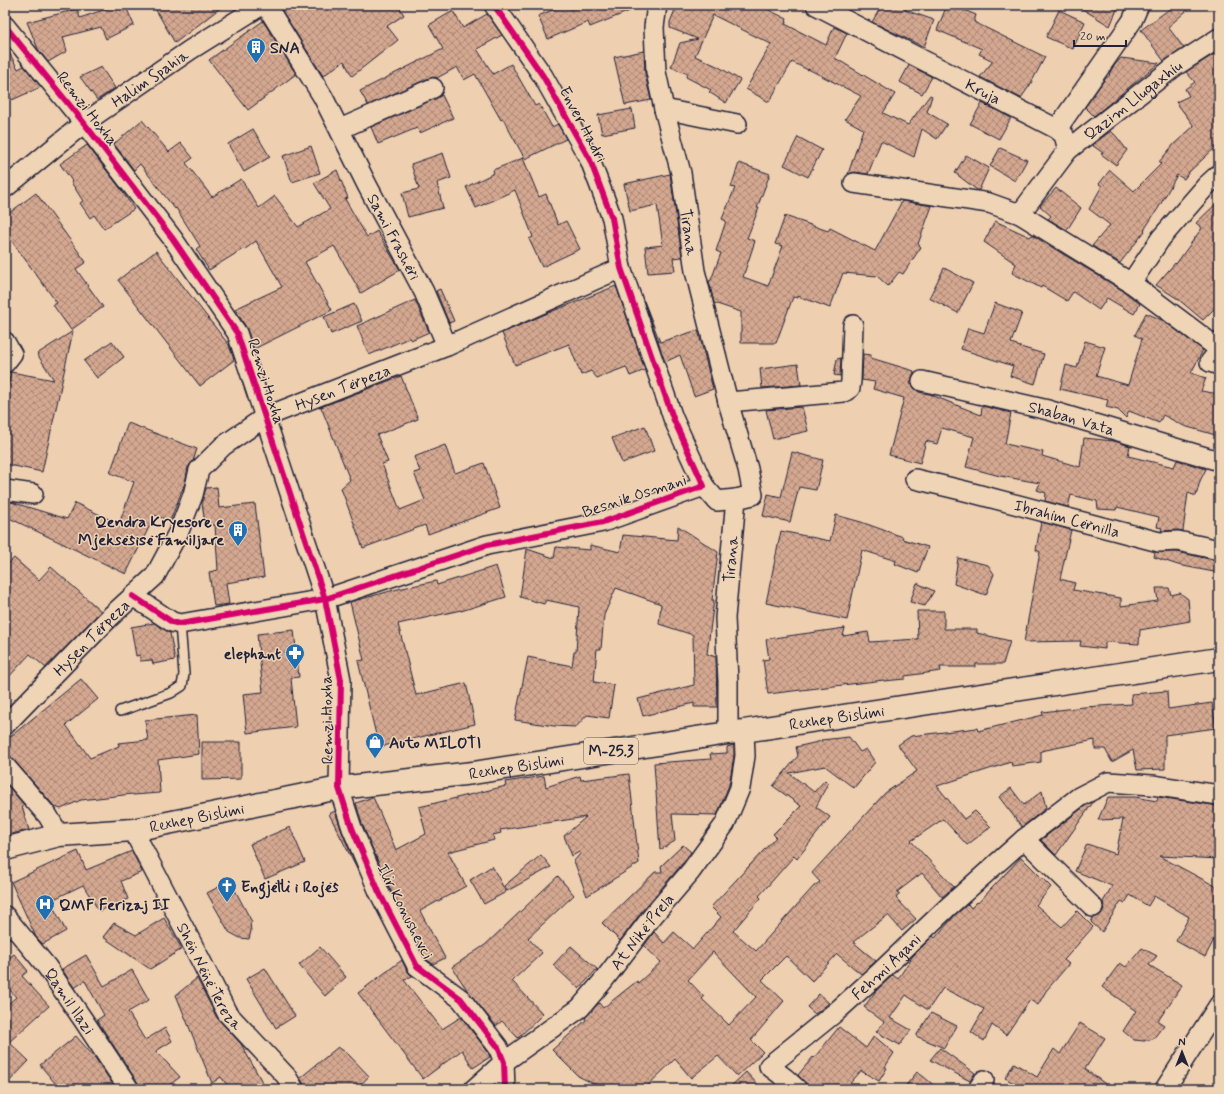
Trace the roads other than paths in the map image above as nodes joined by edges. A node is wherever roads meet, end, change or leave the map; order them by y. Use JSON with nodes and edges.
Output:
{"nodes":[{"id":1,"x":262,"y":5,"type":"edge"},
{"id":2,"x":266,"y":5,"type":"edge"},
{"id":3,"x":494,"y":5,"type":"edge"},
{"id":4,"x":657,"y":5,"type":"edge"},
{"id":5,"x":816,"y":5,"type":"edge"},
{"id":6,"x":1139,"y":5,"type":"edge"},
{"id":7,"x":5,"y":26,"type":"edge"},
{"id":8,"x":1219,"y":38,"type":"edge"},
{"id":9,"x":433,"y":88,"type":"dead end"},
{"id":10,"x":664,"y":109,"type":"junction"},
{"id":11,"x":84,"y":123,"type":"junction"},
{"id":12,"x":737,"y":124,"type":"dead end"},
{"id":13,"x":340,"y":129,"type":"junction"},
{"id":14,"x":1057,"y":129,"type":"junction"},
{"id":15,"x":1068,"y":150,"type":"junction"},
{"id":16,"x":1219,"y":174,"type":"edge"},
{"id":17,"x":854,"y":184,"type":"dead end"},
{"id":18,"x":5,"y":188,"type":"edge"},
{"id":19,"x":1020,"y":214,"type":"junction"},
{"id":20,"x":621,"y":268,"type":"junction"},
{"id":21,"x":1131,"y":283,"type":"junction"},
{"id":22,"x":853,"y":325,"type":"dead end"},
{"id":23,"x":5,"y":342,"type":"edge"},
{"id":24,"x":447,"y":346,"type":"junction"},
{"id":25,"x":1219,"y":350,"type":"edge"},
{"id":26,"x":5,"y":363,"type":"edge"},
{"id":27,"x":1219,"y":365,"type":"edge"},
{"id":28,"x":922,"y":380,"type":"dead end"},
{"id":29,"x":728,"y":402,"type":"junction"},
{"id":30,"x":265,"y":417,"type":"junction"},
{"id":31,"x":1219,"y":461,"type":"edge"},
{"id":32,"x":915,"y":479,"type":"dead end"},
{"id":33,"x":704,"y":486,"type":"junction"},
{"id":34,"x":5,"y":490,"type":"edge"},
{"id":35,"x":33,"y":494,"type":"dead end"},
{"id":36,"x":736,"y":499,"type":"junction"},
{"id":37,"x":1219,"y":550,"type":"edge"},
{"id":38,"x":133,"y":596,"type":"junction"},
{"id":39,"x":325,"y":599,"type":"junction"},
{"id":40,"x":180,"y":624,"type":"junction"},
{"id":41,"x":1219,"y":659,"type":"edge"},
{"id":42,"x":120,"y":711,"type":"dead end"},
{"id":43,"x":5,"y":725,"type":"edge"},
{"id":44,"x":736,"y":732,"type":"junction"},
{"id":45,"x":5,"y":766,"type":"edge"},
{"id":46,"x":339,"y":788,"type":"junction"},
{"id":47,"x":1219,"y":795,"type":"edge"},
{"id":48,"x":133,"y":830,"type":"junction"},
{"id":49,"x":59,"y":835,"type":"junction"},
{"id":50,"x":1024,"y":838,"type":"junction"},
{"id":51,"x":5,"y":849,"type":"edge"},
{"id":52,"x":1093,"y":907,"type":"dead end"},
{"id":53,"x":5,"y":916,"type":"edge"},
{"id":54,"x":1219,"y":1005,"type":"edge"},
{"id":55,"x":504,"y":1062,"type":"junction"},
{"id":56,"x":787,"y":1085,"type":"edge"},
{"id":57,"x":129,"y":1089,"type":"edge"},
{"id":58,"x":294,"y":1089,"type":"edge"},
{"id":59,"x":474,"y":1089,"type":"edge"},
{"id":60,"x":505,"y":1089,"type":"edge"},
{"id":61,"x":1165,"y":1089,"type":"edge"}],
"edges":[{"from":1,"to":11,"type":"street","name":"Halim Spahia"},
{"from":2,"to":13,"type":"street","name":"Sami Frashëri"},
{"from":3,"to":20,"type":"street","name":"Enver Hadri"},
{"from":4,"to":10,"type":"street","name":"Tirana"},
{"from":5,"to":14,"type":"street","name":"Kruja"},
{"from":6,"to":14,"type":"street"},
{"from":7,"to":11,"type":"street","name":"Remzi Hoxha"},
{"from":8,"to":15,"type":"street","name":"Qazim Llugaxhiu"},
{"from":9,"to":13,"type":"street"},
{"from":10,"to":12,"type":"street"},
{"from":10,"to":29,"type":"street","name":"Tirana"},
{"from":11,"to":18,"type":"street","name":"Halim Spahia"},
{"from":11,"to":30,"type":"street","name":"Remzi Hoxha"},
{"from":13,"to":24,"type":"street","name":"Sami Frashëri"},
{"from":14,"to":15,"type":"street"},
{"from":15,"to":19,"type":"street"},
{"from":16,"to":21,"type":"street"},
{"from":17,"to":19,"type":"street"},
{"from":19,"to":21,"type":"street"},
{"from":20,"to":24,"type":"street","name":"Hysen Tërpeza"},
{"from":20,"to":33,"type":"street","name":"Besnik Osmani"},
{"from":21,"to":25,"type":"street"},
{"from":22,"to":29,"type":"street"},
{"from":23,"to":26,"type":"street"},
{"from":24,"to":30,"type":"street","name":"Hysen Tërpeza"},
{"from":25,"to":27,"type":"street"},
{"from":28,"to":31,"type":"street","name":"Shaban Vata"},
{"from":29,"to":36,"type":"street","name":"Tirana"},
{"from":30,"to":38,"type":"street","name":"Hysen Tërpeza"},
{"from":30,"to":39,"type":"street","name":"Remzi Hoxha"},
{"from":32,"to":37,"type":"street","name":"Ibrahim Cërnilla"},
{"from":33,"to":36,"type":"street"},
{"from":33,"to":39,"type":"street","name":"Besnik Osmani"},
{"from":34,"to":35,"type":"street"},
{"from":36,"to":44,"type":"street","name":"Tirana"},
{"from":38,"to":40,"type":"street"},
{"from":38,"to":43,"type":"street","name":"Hysen Tërpeza"},
{"from":39,"to":40,"type":"street","name":"Besnik Osmani"},
{"from":39,"to":46,"type":"street","name":"Remzi Hoxha"},
{"from":40,"to":42,"type":"lane"},
{"from":41,"to":44,"type":"main road","name":"Rexhep Bislimi","number":"M-25.3"},
{"from":44,"to":46,"type":"main road","name":"Rexhep Bislimi","number":"M-25.3"},
{"from":44,"to":55,"type":"street","name":"At Nikë Prela"},
{"from":45,"to":49,"type":"street"},
{"from":46,"to":48,"type":"main road","name":"Rexhep Bislimi","number":"M-25.3"},
{"from":46,"to":55,"type":"street","name":"Ilir Konushevci"},
{"from":47,"to":50,"type":"street","name":"Fehmi Agani"},
{"from":48,"to":49,"type":"main road","name":"Rexhep Bislimi","number":"M-25.3"},
{"from":48,"to":58,"type":"street","name":"Shën Nënë Tereza"},
{"from":49,"to":51,"type":"main road","name":"Rexhep Bislimi","number":"M-25.3"},
{"from":50,"to":52,"type":"street"},
{"from":50,"to":56,"type":"street","name":"Fehmi Agani"},
{"from":53,"to":57,"type":"street","name":"Qamil Ilazi"},
{"from":54,"to":61,"type":"street"},
{"from":55,"to":59,"type":"street","name":"At Nikë Prela"},
{"from":55,"to":60,"type":"street","name":"Ilir Konushevci"}]}
